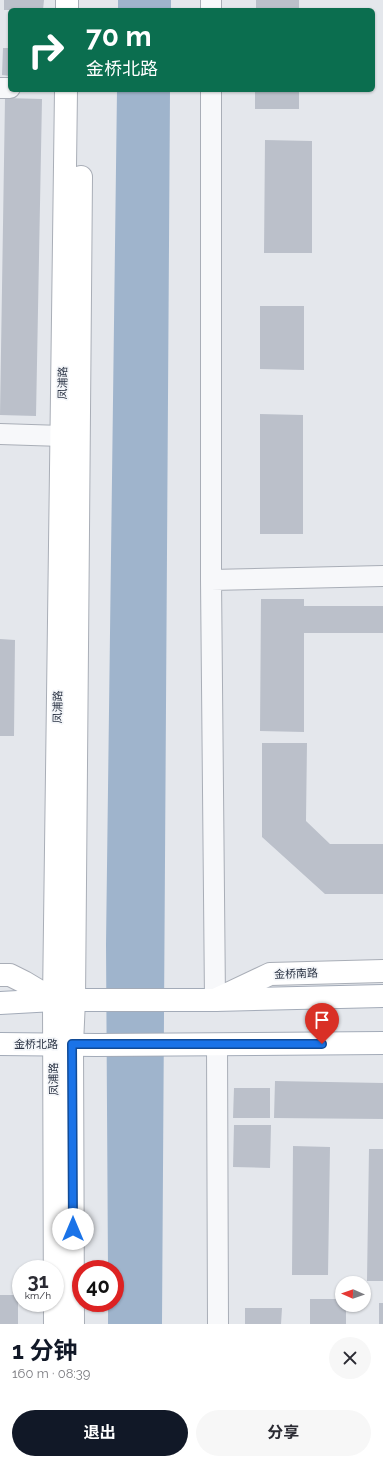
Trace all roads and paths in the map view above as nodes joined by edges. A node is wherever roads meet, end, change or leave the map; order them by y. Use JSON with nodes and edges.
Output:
{"nodes":[{"id":1,"x":66,"y":92,"type":"edge"},
{"id":2,"x":82,"y":92,"type":"edge"},
{"id":3,"x":211,"y":92,"type":"edge"},
{"id":4,"x":0,"y":434,"type":"edge"},
{"id":5,"x":62,"y":436,"type":"junction"},
{"id":6,"x":383,"y":576,"type":"edge"},
{"id":7,"x":211,"y":580,"type":"junction"},
{"id":8,"x":383,"y":971,"type":"edge"},
{"id":9,"x":0,"y":975,"type":"edge"},
{"id":10,"x":383,"y":996,"type":"edge"},
{"id":11,"x":64,"y":1000,"type":"junction"},
{"id":12,"x":215,"y":1000,"type":"junction"},
{"id":13,"x":0,"y":1003,"type":"edge"},
{"id":14,"x":0,"y":1044,"type":"edge"},
{"id":15,"x":63,"y":1044,"type":"junction"},
{"id":16,"x":217,"y":1044,"type":"junction"},
{"id":17,"x":383,"y":1044,"type":"edge"},
{"id":18,"x":55,"y":1324,"type":"edge"},
{"id":19,"x":73,"y":1324,"type":"edge"},
{"id":20,"x":218,"y":1324,"type":"edge"}],
"edges":[{"from":1,"to":5,"type":"street","name":"凤浦路"},
{"from":2,"to":11,"type":"street","name":"凤浦路"},
{"from":3,"to":7,"type":"street"},
{"from":4,"to":5,"type":"street"},
{"from":5,"to":11,"type":"street","name":"凤浦路"},
{"from":6,"to":7,"type":"street"},
{"from":7,"to":12,"type":"street"},
{"from":8,"to":12,"type":"street","name":"金桥南路"},
{"from":9,"to":11,"type":"street"},
{"from":10,"to":12,"type":"street"},
{"from":11,"to":12,"type":"street"},
{"from":11,"to":13,"type":"street"},
{"from":11,"to":15,"type":"street","name":"凤浦路"},
{"from":14,"to":15,"type":"street","name":"金桥北路"},
{"from":15,"to":16,"type":"street","name":"金桥北路"},
{"from":15,"to":18,"type":"street","name":"凤浦路"},
{"from":15,"to":19,"type":"street","name":"凤浦路"},
{"from":16,"to":17,"type":"street","name":"金桥北路"},
{"from":16,"to":20,"type":"street"}]}
